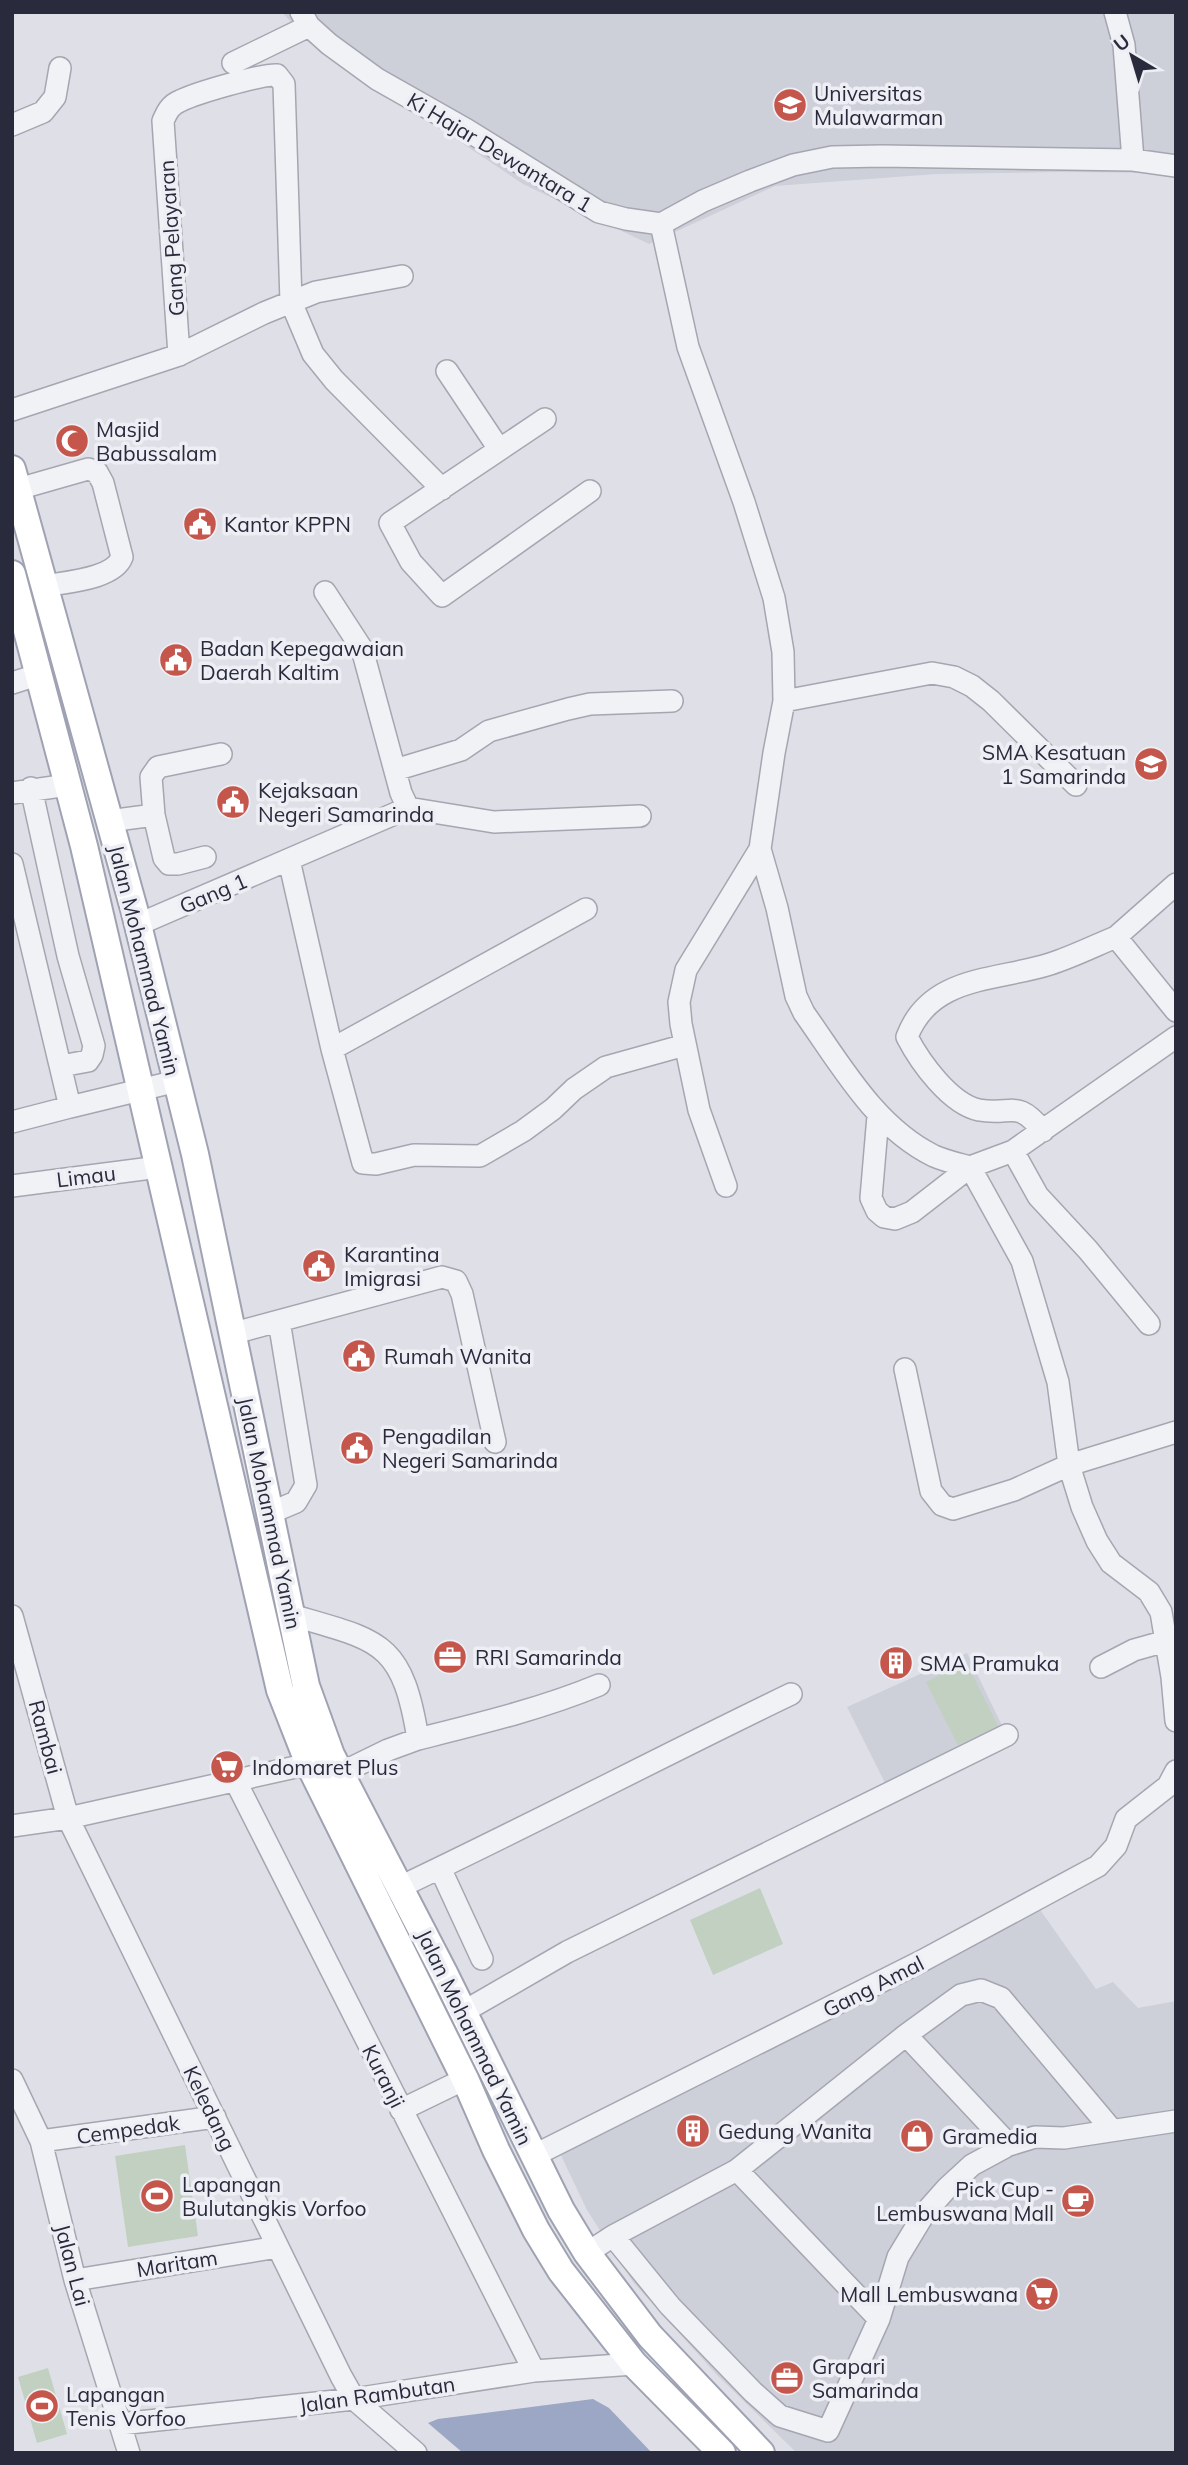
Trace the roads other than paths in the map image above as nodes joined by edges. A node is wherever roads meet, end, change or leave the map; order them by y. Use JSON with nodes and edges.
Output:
{"nodes":[{"id":1,"x":1115,"y":12,"type":"edge"},
{"id":2,"x":305,"y":19,"type":"edge"},
{"id":3,"x":233,"y":64,"type":"dead end"},
{"id":4,"x":60,"y":68,"type":"dead end"},
{"id":5,"x":12,"y":125,"type":"edge"},
{"id":6,"x":1133,"y":160,"type":"junction"},
{"id":7,"x":1176,"y":166,"type":"edge"},
{"id":8,"x":662,"y":224,"type":"junction"},
{"id":9,"x":402,"y":276,"type":"dead end"},
{"id":10,"x":291,"y":302,"type":"junction"},
{"id":11,"x":178,"y":355,"type":"junction"},
{"id":12,"x":447,"y":371,"type":"dead end"},
{"id":13,"x":12,"y":410,"type":"edge"},
{"id":14,"x":545,"y":419,"type":"dead end"},
{"id":15,"x":499,"y":449,"type":"junction"},
{"id":16,"x":15,"y":479,"type":"edge"},
{"id":17,"x":442,"y":489,"type":"junction"},
{"id":18,"x":590,"y":491,"type":"dead end"},
{"id":19,"x":12,"y":575,"type":"edge"},
{"id":20,"x":45,"y":586,"type":"junction"},
{"id":21,"x":325,"y":592,"type":"dead end"},
{"id":22,"x":25,"y":679,"type":"edge"},
{"id":23,"x":673,"y":701,"type":"dead end"},
{"id":24,"x":784,"y":701,"type":"junction"},
{"id":25,"x":221,"y":754,"type":"dead end"},
{"id":26,"x":395,"y":769,"type":"junction"},
{"id":27,"x":68,"y":785,"type":"junction"},
{"id":28,"x":1076,"y":785,"type":"dead end"},
{"id":29,"x":22,"y":790,"type":"edge"},
{"id":30,"x":408,"y":808,"type":"junction"},
{"id":31,"x":154,"y":815,"type":"junction"},
{"id":32,"x":640,"y":816,"type":"dead end"},
{"id":33,"x":110,"y":821,"type":"junction"},
{"id":34,"x":760,"y":849,"type":"junction"},
{"id":35,"x":205,"y":857,"type":"dead end"},
{"id":36,"x":289,"y":860,"type":"junction"},
{"id":37,"x":12,"y":864,"type":"edge"},
{"id":38,"x":1176,"y":884,"type":"edge"},
{"id":39,"x":586,"y":909,"type":"dead end"},
{"id":40,"x":137,"y":925,"type":"junction"},
{"id":41,"x":1116,"y":937,"type":"junction"},
{"id":42,"x":68,"y":956,"type":"junction"},
{"id":43,"x":35,"y":964,"type":"junction"},
{"id":44,"x":1168,"y":986,"type":"edge"},
{"id":45,"x":1176,"y":1012,"type":"edge"},
{"id":46,"x":1176,"y":1037,"type":"edge"},
{"id":47,"x":685,"y":1045,"type":"junction"},
{"id":48,"x":332,"y":1049,"type":"junction"},
{"id":49,"x":61,"y":1066,"type":"junction"},
{"id":50,"x":177,"y":1081,"type":"junction"},
{"id":51,"x":141,"y":1089,"type":"junction"},
{"id":52,"x":70,"y":1107,"type":"junction"},
{"id":53,"x":878,"y":1116,"type":"junction"},
{"id":54,"x":12,"y":1122,"type":"edge"},
{"id":55,"x":1042,"y":1131,"type":"junction"},
{"id":56,"x":1013,"y":1151,"type":"junction"},
{"id":57,"x":159,"y":1167,"type":"junction"},
{"id":58,"x":970,"y":1167,"type":"junction"},
{"id":59,"x":726,"y":1185,"type":"dead end"},
{"id":60,"x":12,"y":1186,"type":"edge"},
{"id":61,"x":279,"y":1321,"type":"junction"},
{"id":62,"x":1149,"y":1324,"type":"dead end"},
{"id":63,"x":234,"y":1334,"type":"junction"},
{"id":64,"x":905,"y":1369,"type":"dead end"},
{"id":65,"x":1176,"y":1432,"type":"edge"},
{"id":66,"x":495,"y":1442,"type":"dead end"},
{"id":67,"x":1069,"y":1465,"type":"junction"},
{"id":68,"x":270,"y":1513,"type":"junction"},
{"id":69,"x":291,"y":1615,"type":"junction"},
{"id":70,"x":12,"y":1616,"type":"edge"},
{"id":71,"x":1166,"y":1641,"type":"junction"},
{"id":72,"x":1101,"y":1667,"type":"dead end"},
{"id":73,"x":599,"y":1685,"type":"dead end"},
{"id":74,"x":791,"y":1694,"type":"dead end"},
{"id":75,"x":1176,"y":1721,"type":"edge"},
{"id":76,"x":1007,"y":1735,"type":"dead end"},
{"id":77,"x":418,"y":1739,"type":"junction"},
{"id":78,"x":327,"y":1764,"type":"junction"},
{"id":79,"x":1176,"y":1771,"type":"edge"},
{"id":80,"x":235,"y":1780,"type":"junction"},
{"id":81,"x":68,"y":1818,"type":"junction"},
{"id":82,"x":12,"y":1826,"type":"edge"},
{"id":83,"x":440,"y":1868,"type":"junction"},
{"id":84,"x":400,"y":1886,"type":"junction"},
{"id":85,"x":482,"y":1959,"type":"dead end"},
{"id":86,"x":463,"y":2012,"type":"junction"},
{"id":87,"x":906,"y":2035,"type":"junction"},
{"id":88,"x":465,"y":2079,"type":"junction"},
{"id":89,"x":12,"y":2080,"type":"edge"},
{"id":90,"x":401,"y":2110,"type":"junction"},
{"id":91,"x":215,"y":2117,"type":"junction"},
{"id":92,"x":1176,"y":2121,"type":"edge"},
{"id":93,"x":1111,"y":2130,"type":"junction"},
{"id":94,"x":41,"y":2141,"type":"junction"},
{"id":95,"x":1009,"y":2145,"type":"junction"},
{"id":96,"x":533,"y":2156,"type":"junction"},
{"id":97,"x":737,"y":2170,"type":"junction"},
{"id":98,"x":613,"y":2236,"type":"junction"},
{"id":99,"x":278,"y":2247,"type":"junction"},
{"id":100,"x":587,"y":2253,"type":"junction"},
{"id":101,"x":75,"y":2280,"type":"junction"},
{"id":102,"x":879,"y":2319,"type":"junction"},
{"id":103,"x":634,"y":2364,"type":"junction"},
{"id":104,"x":534,"y":2371,"type":"junction"},
{"id":105,"x":354,"y":2399,"type":"junction"},
{"id":106,"x":120,"y":2424,"type":"junction"},
{"id":107,"x":129,"y":2453,"type":"edge"},
{"id":108,"x":416,"y":2453,"type":"edge"},
{"id":109,"x":722,"y":2453,"type":"edge"},
{"id":110,"x":761,"y":2453,"type":"edge"}],
"edges":[{"from":1,"to":6,"type":"street"},
{"from":2,"to":3,"type":"street"},
{"from":2,"to":8,"type":"street","name":"Ki Hajar Dewantara 1"},
{"from":4,"to":5,"type":"street"},
{"from":6,"to":7,"type":"street"},
{"from":6,"to":8,"type":"street"},
{"from":8,"to":24,"type":"street"},
{"from":9,"to":10,"type":"street"},
{"from":10,"to":11,"type":"street"},
{"from":10,"to":11,"type":"street","name":"Gang Pelayaran"},
{"from":10,"to":17,"type":"street"},
{"from":11,"to":13,"type":"street"},
{"from":12,"to":15,"type":"street"},
{"from":14,"to":15,"type":"street"},
{"from":15,"to":17,"type":"street"},
{"from":16,"to":20,"type":"main road","name":"Jalan Mohammad Yamin"},
{"from":16,"to":20,"type":"street"},
{"from":17,"to":18,"type":"street"},
{"from":19,"to":22,"type":"main road","name":"Jalan Mohammad Yamin"},
{"from":20,"to":33,"type":"main road","name":"Jalan Mohammad Yamin"},
{"from":21,"to":26,"type":"street"},
{"from":22,"to":27,"type":"main road","name":"Jalan Mohammad Yamin"},
{"from":23,"to":26,"type":"street"},
{"from":24,"to":28,"type":"street"},
{"from":24,"to":34,"type":"street"},
{"from":25,"to":31,"type":"street"},
{"from":26,"to":30,"type":"street"},
{"from":27,"to":29,"type":"street"},
{"from":27,"to":51,"type":"main road","name":"Jalan Mohammad Yamin"},
{"from":29,"to":42,"type":"street"},
{"from":30,"to":32,"type":"street"},
{"from":30,"to":36,"type":"street","name":"Gang 1"},
{"from":31,"to":33,"type":"street"},
{"from":31,"to":35,"type":"street"},
{"from":33,"to":40,"type":"main road","name":"Jalan Mohammad Yamin"},
{"from":34,"to":47,"type":"street"},
{"from":34,"to":53,"type":"street"},
{"from":36,"to":40,"type":"street","name":"Gang 1"},
{"from":36,"to":48,"type":"street"},
{"from":37,"to":43,"type":"street"},
{"from":38,"to":41,"type":"street"},
{"from":39,"to":48,"type":"street"},
{"from":40,"to":50,"type":"main road","name":"Jalan Mohammad Yamin"},
{"from":41,"to":44,"type":"street"},
{"from":41,"to":55,"type":"street"},
{"from":42,"to":43,"type":"street"},
{"from":42,"to":49,"type":"street"},
{"from":43,"to":49,"type":"street"},
{"from":44,"to":45,"type":"street"},
{"from":46,"to":55,"type":"street"},
{"from":47,"to":48,"type":"street"},
{"from":47,"to":59,"type":"street"},
{"from":49,"to":52,"type":"street"},
{"from":50,"to":51,"type":"street"},
{"from":50,"to":63,"type":"main road","name":"Jalan Mohammad Yamin"},
{"from":51,"to":52,"type":"street"},
{"from":51,"to":57,"type":"main road","name":"Jalan Mohammad Yamin"},
{"from":52,"to":54,"type":"street"},
{"from":53,"to":58,"type":"street"},
{"from":53,"to":58,"type":"street"},
{"from":55,"to":56,"type":"street"},
{"from":56,"to":58,"type":"street"},
{"from":56,"to":62,"type":"street"},
{"from":57,"to":60,"type":"street","name":"Limau"},
{"from":57,"to":78,"type":"main road","name":"Jalan Mohammad Yamin"},
{"from":58,"to":67,"type":"street"},
{"from":61,"to":63,"type":"street"},
{"from":61,"to":66,"type":"street"},
{"from":61,"to":68,"type":"street"},
{"from":63,"to":68,"type":"main road","name":"Jalan Mohammad Yamin"},
{"from":64,"to":67,"type":"street"},
{"from":65,"to":67,"type":"street"},
{"from":67,"to":71,"type":"street"},
{"from":68,"to":69,"type":"main road","name":"Jalan Mohammad Yamin"},
{"from":69,"to":77,"type":"street"},
{"from":69,"to":78,"type":"main road","name":"Jalan Mohammad Yamin"},
{"from":70,"to":81,"type":"street","name":"Rambai"},
{"from":71,"to":72,"type":"street"},
{"from":71,"to":75,"type":"street"},
{"from":73,"to":77,"type":"street"},
{"from":74,"to":83,"type":"street"},
{"from":76,"to":86,"type":"street"},
{"from":77,"to":78,"type":"street"},
{"from":78,"to":80,"type":"street"},
{"from":78,"to":84,"type":"main road","name":"Jalan Mohammad Yamin"},
{"from":78,"to":88,"type":"main road","name":"Jalan Mohammad Yamin"},
{"from":79,"to":96,"type":"street","name":"Gang Amal"},
{"from":80,"to":81,"type":"street"},
{"from":80,"to":90,"type":"street","name":"Kuranji"},
{"from":81,"to":82,"type":"street"},
{"from":81,"to":91,"type":"street","name":"Keledang"},
{"from":83,"to":84,"type":"street"},
{"from":83,"to":85,"type":"street"},
{"from":84,"to":86,"type":"main road","name":"Jalan Mohammad Yamin"},
{"from":86,"to":96,"type":"main road","name":"Jalan Mohammad Yamin"},
{"from":87,"to":93,"type":"street"},
{"from":87,"to":95,"type":"street"},
{"from":87,"to":97,"type":"street"},
{"from":88,"to":90,"type":"street"},
{"from":88,"to":103,"type":"main road","name":"Jalan Mohammad Yamin"},
{"from":89,"to":94,"type":"street","name":"Jalan Lai"},
{"from":90,"to":104,"type":"street","name":"Kuranji"},
{"from":91,"to":94,"type":"street","name":"Cempedak"},
{"from":91,"to":99,"type":"street","name":"Keledang"},
{"from":92,"to":93,"type":"street"},
{"from":93,"to":95,"type":"street"},
{"from":94,"to":101,"type":"street","name":"Jalan Lai"},
{"from":95,"to":102,"type":"street"},
{"from":96,"to":100,"type":"main road","name":"Jalan Mohammad Yamin"},
{"from":97,"to":98,"type":"street"},
{"from":97,"to":102,"type":"street"},
{"from":98,"to":100,"type":"street"},
{"from":98,"to":102,"type":"street"},
{"from":99,"to":101,"type":"street","name":"Maritam"},
{"from":99,"to":105,"type":"street","name":"Keledang"},
{"from":100,"to":110,"type":"main road","name":"Jalan Mohammad Yamin"},
{"from":101,"to":106,"type":"street","name":"Jalan Lai"},
{"from":103,"to":104,"type":"street","name":"Jalan Rambutan"},
{"from":103,"to":109,"type":"main road","name":"Jalan Mohammad Yamin"},
{"from":104,"to":105,"type":"street","name":"Jalan Rambutan"},
{"from":105,"to":106,"type":"street","name":"Jalan Rambutan"},
{"from":105,"to":108,"type":"street","name":"Keledang"},
{"from":106,"to":107,"type":"street","name":"Jalan Lai"}]}
